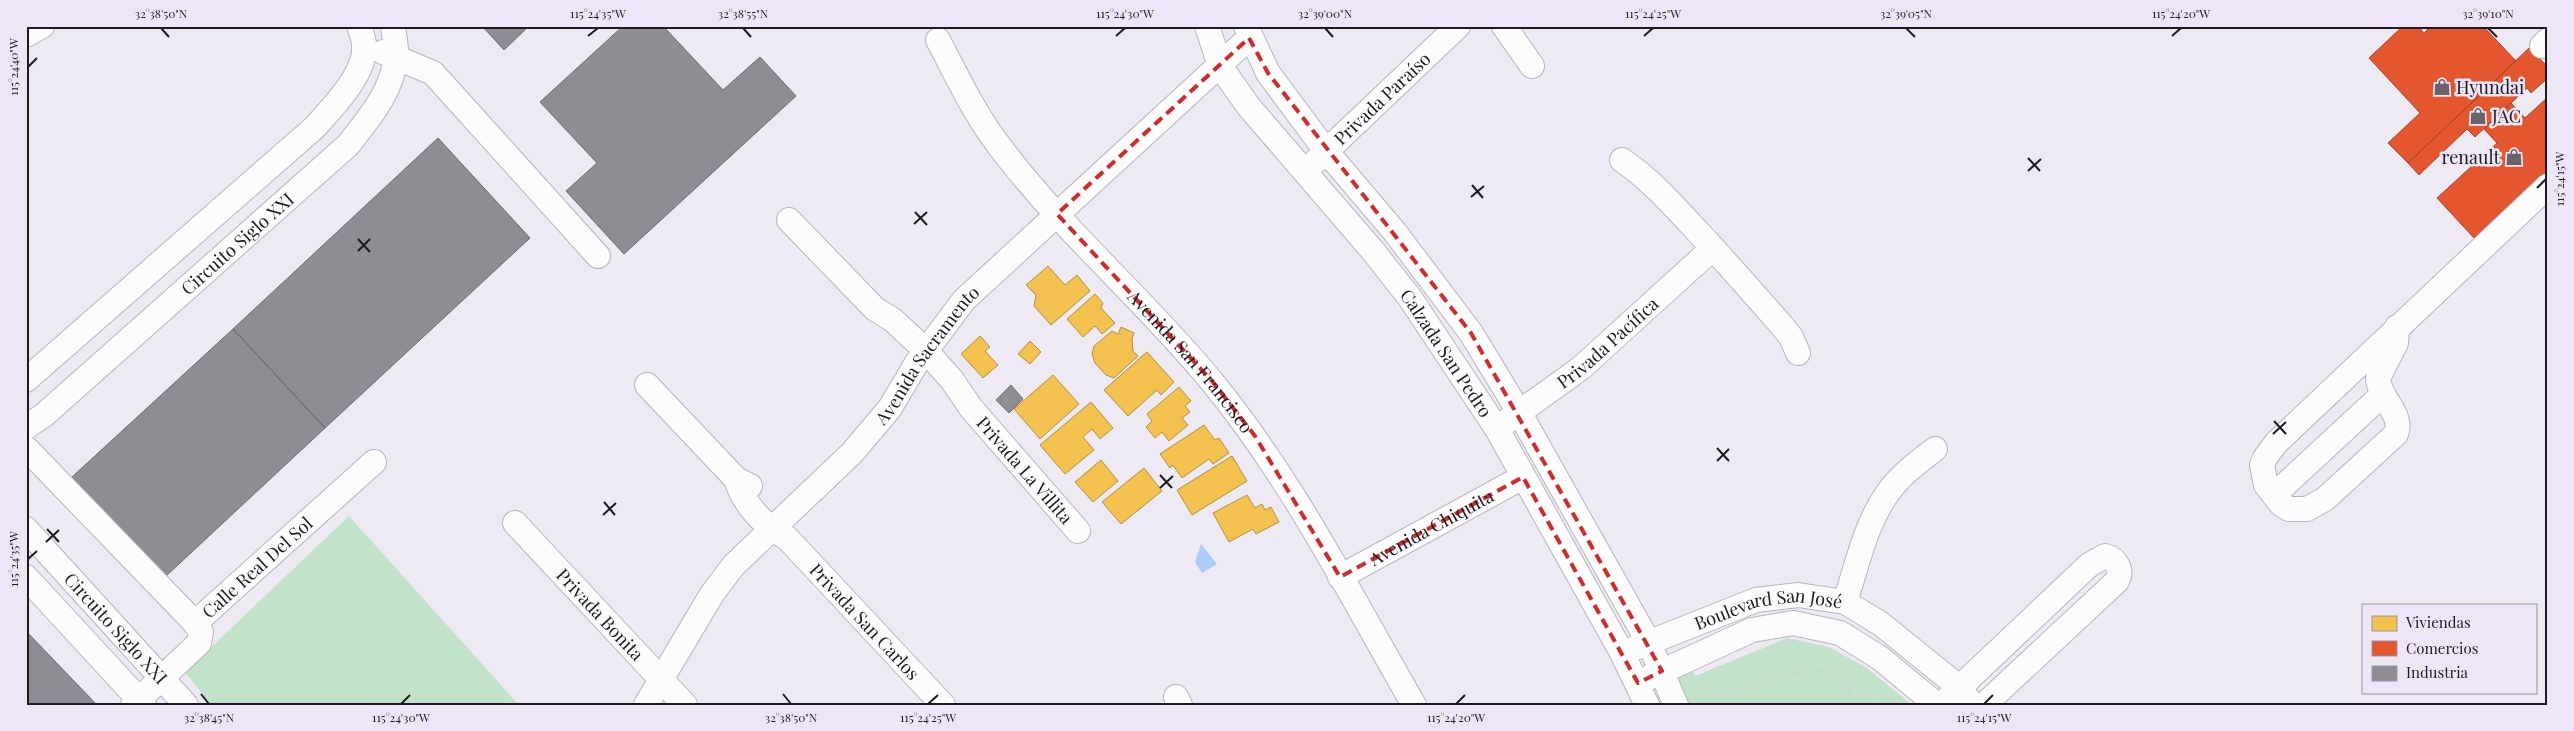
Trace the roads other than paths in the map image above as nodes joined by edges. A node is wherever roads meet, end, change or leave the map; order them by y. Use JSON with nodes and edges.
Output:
{"nodes":[{"id":1,"x":42,"y":26,"type":"edge"},
{"id":2,"x":393,"y":26,"type":"edge"},
{"id":3,"x":1207,"y":26,"type":"edge"},
{"id":4,"x":1458,"y":26,"type":"edge"},
{"id":5,"x":1504,"y":26,"type":"edge"},
{"id":6,"x":1248,"y":32,"type":"edge"},
{"id":7,"x":26,"y":35,"type":"edge"},
{"id":8,"x":362,"y":37,"type":"edge"},
{"id":9,"x":938,"y":40,"type":"dead end"},
{"id":10,"x":397,"y":56,"type":"junction"},
{"id":11,"x":1220,"y":66,"type":"junction"},
{"id":12,"x":1532,"y":66,"type":"dead end"},
{"id":13,"x":1326,"y":151,"type":"junction"},
{"id":14,"x":1622,"y":160,"type":"dead end"},
{"id":15,"x":1305,"y":171,"type":"junction"},
{"id":16,"x":2548,"y":186,"type":"edge"},
{"id":17,"x":1057,"y":214,"type":"junction"},
{"id":18,"x":789,"y":220,"type":"dead end"},
{"id":19,"x":1713,"y":248,"type":"junction"},
{"id":20,"x":598,"y":256,"type":"dead end"},
{"id":21,"x":2397,"y":327,"type":"junction"},
{"id":22,"x":1798,"y":353,"type":"dead end"},
{"id":23,"x":921,"y":358,"type":"junction"},
{"id":24,"x":26,"y":380,"type":"edge"},
{"id":25,"x":647,"y":385,"type":"dead end"},
{"id":26,"x":2382,"y":395,"type":"junction"},
{"id":27,"x":1519,"y":412,"type":"junction"},
{"id":28,"x":26,"y":427,"type":"edge"},
{"id":29,"x":1496,"y":429,"type":"junction"},
{"id":30,"x":26,"y":448,"type":"edge"},
{"id":31,"x":1935,"y":449,"type":"dead end"},
{"id":32,"x":374,"y":462,"type":"dead end"},
{"id":33,"x":1523,"y":477,"type":"junction"},
{"id":34,"x":2274,"y":495,"type":"junction"},
{"id":35,"x":515,"y":523,"type":"dead end"},
{"id":36,"x":780,"y":528,"type":"junction"},
{"id":37,"x":26,"y":529,"type":"edge"},
{"id":38,"x":1078,"y":531,"type":"dead end"},
{"id":39,"x":26,"y":576,"type":"edge"},
{"id":40,"x":1340,"y":577,"type":"junction"},
{"id":41,"x":1845,"y":602,"type":"junction"},
{"id":42,"x":195,"y":623,"type":"junction"},
{"id":43,"x":1648,"y":643,"type":"junction"},
{"id":44,"x":1622,"y":653,"type":"junction"},
{"id":45,"x":1662,"y":671,"type":"junction"},
{"id":46,"x":162,"y":678,"type":"junction"},
{"id":47,"x":662,"y":680,"type":"junction"},
{"id":48,"x":1638,"y":683,"type":"junction"},
{"id":49,"x":1966,"y":696,"type":"edge"},
{"id":50,"x":138,"y":703,"type":"edge"},
{"id":51,"x":186,"y":705,"type":"edge"},
{"id":52,"x":646,"y":705,"type":"edge"},
{"id":53,"x":685,"y":705,"type":"edge"},
{"id":54,"x":943,"y":705,"type":"edge"},
{"id":55,"x":1414,"y":705,"type":"edge"},
{"id":56,"x":1647,"y":705,"type":"edge"},
{"id":57,"x":1676,"y":705,"type":"edge"},
{"id":58,"x":1937,"y":705,"type":"edge"},
{"id":59,"x":1941,"y":705,"type":"edge"},
{"id":60,"x":1984,"y":705,"type":"edge"}],
"edges":[{"from":1,"to":7,"type":"street"},
{"from":2,"to":10,"type":"street","name":"Circuito Siglo XXI"},
{"from":3,"to":11,"type":"street","name":"Calzada San Pedro"},
{"from":4,"to":13,"type":"street","name":"Privada Paraíso"},
{"from":5,"to":12,"type":"street"},
{"from":6,"to":11,"type":"street","name":"Avenida Sacramento"},
{"from":6,"to":13,"type":"street","name":"Calzada San Pedro"},
{"from":8,"to":10,"type":"street"},
{"from":8,"to":24,"type":"street","name":"Circuito Siglo XXI"},
{"from":9,"to":17,"type":"street","name":"Avenida San Francisco"},
{"from":10,"to":20,"type":"street"},
{"from":10,"to":28,"type":"street","name":"Circuito Siglo XXI"},
{"from":11,"to":15,"type":"street","name":"Calzada San Pedro"},
{"from":11,"to":17,"type":"street","name":"Avenida Sacramento"},
{"from":13,"to":15,"type":"street","name":"Privada Paraíso"},
{"from":13,"to":27,"type":"street","name":"Calzada San Pedro"},
{"from":14,"to":19,"type":"street"},
{"from":15,"to":29,"type":"street","name":"Calzada San Pedro"},
{"from":16,"to":21,"type":"street"},
{"from":17,"to":23,"type":"street","name":"Avenida Sacramento"},
{"from":17,"to":40,"type":"street","name":"Avenida San Francisco"},
{"from":18,"to":23,"type":"street","name":"Privada La Villita"},
{"from":19,"to":22,"type":"street"},
{"from":19,"to":27,"type":"street","name":"Privada Pacífica"},
{"from":21,"to":26,"type":"street"},
{"from":21,"to":34,"type":"street"},
{"from":23,"to":36,"type":"street","name":"Avenida Sacramento"},
{"from":23,"to":38,"type":"street","name":"Privada La Villita"},
{"from":25,"to":36,"type":"street","name":"Privada San Carlos"},
{"from":26,"to":34,"type":"street"},
{"from":26,"to":34,"type":"street"},
{"from":27,"to":29,"type":"street","name":"Privada Pacífica"},
{"from":27,"to":43,"type":"street","name":"Calzada San Pedro"},
{"from":29,"to":33,"type":"street","name":"Calzada San Pedro"},
{"from":30,"to":42,"type":"street"},
{"from":31,"to":41,"type":"street"},
{"from":32,"to":42,"type":"street","name":"Calle Real Del Sol"},
{"from":33,"to":40,"type":"street","name":"Avenida Chiquita"},
{"from":33,"to":44,"type":"street","name":"Calzada San Pedro"},
{"from":35,"to":47,"type":"street","name":"Privada Bonita"},
{"from":36,"to":47,"type":"street","name":"Avenida Sacramento"},
{"from":36,"to":54,"type":"street","name":"Privada San Carlos"},
{"from":37,"to":46,"type":"street","name":"Circuito Siglo XXI"},
{"from":39,"to":50,"type":"street","name":"Circuito Siglo XXI"},
{"from":40,"to":55,"type":"street","name":"Avenida San Francisco"},
{"from":41,"to":43,"type":"street","name":"Boulevard San José"},
{"from":41,"to":49,"type":"street","name":"Boulevard San José"},
{"from":42,"to":46,"type":"street","name":"Calle Real Del Sol"},
{"from":43,"to":44,"type":"street","name":"Boulevard San José"},
{"from":43,"to":45,"type":"street","name":"Calzada San Pedro"},
{"from":44,"to":48,"type":"street","name":"Calzada San Pedro"},
{"from":45,"to":48,"type":"street","name":"Boulevard San José"},
{"from":45,"to":57,"type":"street","name":"Calzada San Pedro"},
{"from":45,"to":58,"type":"street","name":"Boulevard San José"},
{"from":46,"to":50,"type":"street","name":"Calle Real Del Sol"},
{"from":46,"to":51,"type":"street","name":"Circuito Siglo XXI"},
{"from":47,"to":52,"type":"street","name":"Avenida Sacramento"},
{"from":47,"to":53,"type":"street","name":"Privada Bonita"},
{"from":48,"to":56,"type":"street","name":"Calzada San Pedro"},
{"from":49,"to":59,"type":"street"},
{"from":49,"to":60,"type":"street"}]}
